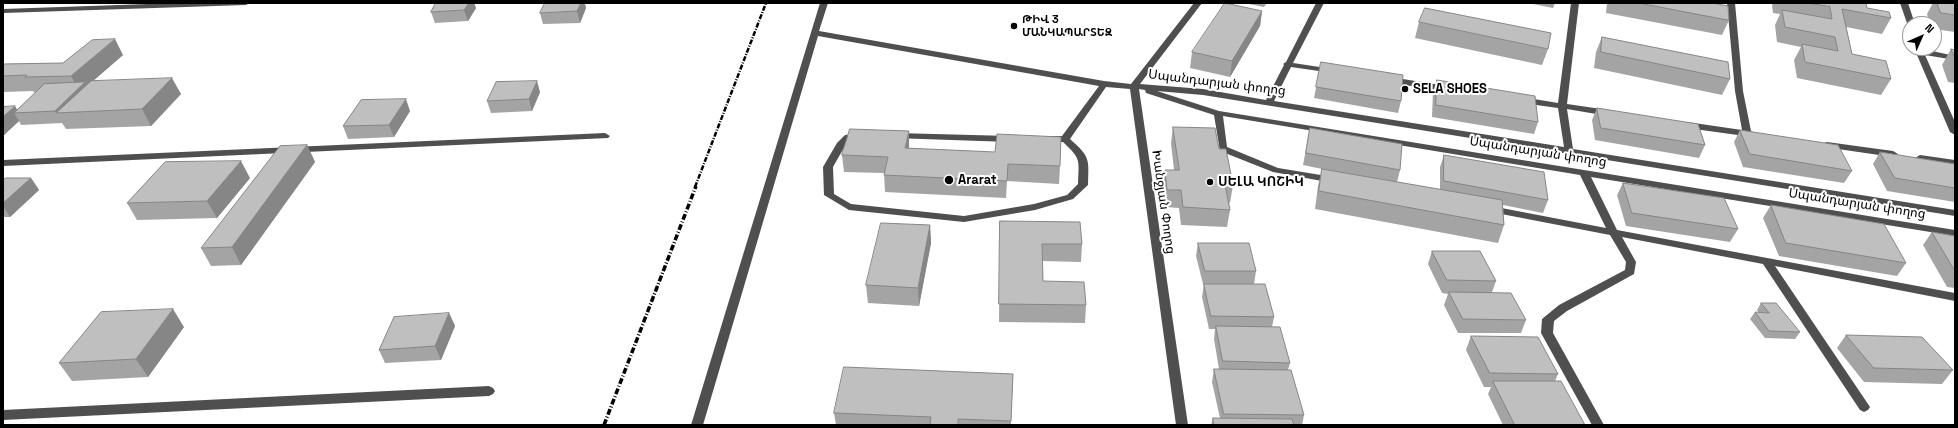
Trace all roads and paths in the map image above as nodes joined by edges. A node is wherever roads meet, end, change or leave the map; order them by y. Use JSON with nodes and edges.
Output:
{"nodes":[{"id":1,"x":246,"y":3,"type":"edge"},
{"id":2,"x":824,"y":3,"type":"edge"},
{"id":3,"x":1198,"y":3,"type":"edge"},
{"id":4,"x":1320,"y":3,"type":"edge"},
{"id":5,"x":1575,"y":3,"type":"edge"},
{"id":6,"x":1731,"y":3,"type":"edge"},
{"id":7,"x":1904,"y":3,"type":"edge"},
{"id":8,"x":3,"y":11,"type":"edge"},
{"id":9,"x":1908,"y":16,"type":"edge"},
{"id":10,"x":816,"y":33,"type":"junction"},
{"id":11,"x":1942,"y":55,"type":"edge"},
{"id":12,"x":1921,"y":56,"type":"edge"},
{"id":13,"x":1955,"y":58,"type":"edge"},
{"id":14,"x":1287,"y":64,"type":"junction"},
{"id":15,"x":1342,"y":72,"type":"edge"},
{"id":16,"x":1382,"y":78,"type":"edge"},
{"id":17,"x":1104,"y":84,"type":"junction"},
{"id":18,"x":1134,"y":86,"type":"junction"},
{"id":19,"x":1460,"y":90,"type":"edge"},
{"id":20,"x":1515,"y":99,"type":"edge"},
{"id":21,"x":1269,"y":102,"type":"junction"},
{"id":22,"x":1562,"y":106,"type":"junction"},
{"id":23,"x":1218,"y":113,"type":"junction"},
{"id":24,"x":1616,"y":114,"type":"edge"},
{"id":25,"x":1678,"y":123,"type":"edge"},
{"id":26,"x":1955,"y":132,"type":"edge"},
{"id":27,"x":1747,"y":133,"type":"junction"},
{"id":28,"x":868,"y":135,"type":"edge"},
{"id":29,"x":605,"y":136,"type":"dead end"},
{"id":30,"x":884,"y":136,"type":"edge"},
{"id":31,"x":1762,"y":136,"type":"edge"},
{"id":32,"x":1065,"y":138,"type":"junction"},
{"id":33,"x":1018,"y":139,"type":"edge"},
{"id":34,"x":1042,"y":139,"type":"edge"},
{"id":35,"x":1816,"y":143,"type":"edge"},
{"id":36,"x":1569,"y":150,"type":"junction"},
{"id":37,"x":3,"y":163,"type":"edge"},
{"id":38,"x":1955,"y":163,"type":"edge"},
{"id":39,"x":1584,"y":173,"type":"junction"},
{"id":40,"x":1346,"y":183,"type":"edge"},
{"id":41,"x":1479,"y":207,"type":"edge"},
{"id":42,"x":1955,"y":213,"type":"edge"},
{"id":43,"x":1613,"y":231,"type":"junction"},
{"id":44,"x":1955,"y":233,"type":"edge"},
{"id":45,"x":1767,"y":262,"type":"junction"},
{"id":46,"x":1955,"y":297,"type":"edge"},
{"id":47,"x":489,"y":391,"type":"dead end"},
{"id":48,"x":1864,"y":407,"type":"dead end"},
{"id":49,"x":3,"y":415,"type":"edge"},
{"id":50,"x":697,"y":425,"type":"edge"},
{"id":51,"x":1182,"y":425,"type":"edge"},
{"id":52,"x":1598,"y":425,"type":"edge"}],
"edges":[{"from":1,"to":8,"type":"street"},
{"from":2,"to":10,"type":"street"},
{"from":3,"to":18,"type":"street"},
{"from":4,"to":14,"type":"street"},
{"from":5,"to":22,"type":"street"},
{"from":6,"to":27,"type":"street"},
{"from":7,"to":9,"type":"street"},
{"from":10,"to":17,"type":"street"},
{"from":10,"to":50,"type":"street"},
{"from":11,"to":13,"type":"street"},
{"from":12,"to":26,"type":"street"},
{"from":14,"to":15,"type":"street"},
{"from":14,"to":21,"type":"street"},
{"from":16,"to":19,"type":"street"},
{"from":17,"to":18,"type":"street"},
{"from":17,"to":32,"type":"street"},
{"from":18,"to":21,"type":"street","name":"Սպանդարյան փողոց"},
{"from":18,"to":23,"type":"street","name":"Սպանդարյան փողոց"},
{"from":18,"to":51,"type":"street","name":"Խանջյան Փողոց"},
{"from":20,"to":22,"type":"street"},
{"from":21,"to":36,"type":"street","name":"Սպանդարյան փողոց"},
{"from":22,"to":24,"type":"street"},
{"from":22,"to":36,"type":"street"},
{"from":23,"to":39,"type":"street","name":"Սպանդարյան փողոց"},
{"from":23,"to":40,"type":"street"},
{"from":25,"to":27,"type":"street"},
{"from":27,"to":31,"type":"street"},
{"from":28,"to":32,"type":"street"},
{"from":29,"to":37,"type":"street"},
{"from":30,"to":33,"type":"street"},
{"from":32,"to":34,"type":"street"},
{"from":35,"to":38,"type":"street"},
{"from":36,"to":42,"type":"street","name":"Սպանդարյան փողոց"},
{"from":39,"to":43,"type":"street"},
{"from":39,"to":44,"type":"street","name":"Սպանդարյան փողոց"},
{"from":41,"to":43,"type":"street"},
{"from":43,"to":45,"type":"street"},
{"from":43,"to":52,"type":"street"},
{"from":45,"to":46,"type":"street"},
{"from":45,"to":48,"type":"street"},
{"from":47,"to":49,"type":"street"}]}
